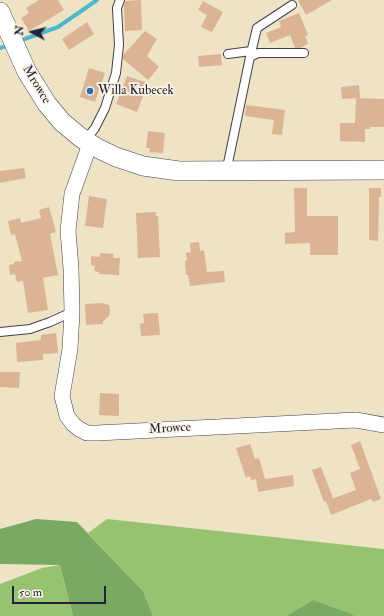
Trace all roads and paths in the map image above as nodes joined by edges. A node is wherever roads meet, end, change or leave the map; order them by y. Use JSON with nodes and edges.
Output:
{"nodes":[{"id":1,"x":120,"y":0,"type":"edge"},
{"id":2,"x":292,"y":5,"type":"dead end"},
{"id":3,"x":3,"y":19,"type":"edge"},
{"id":4,"x":304,"y":53,"type":"dead end"},
{"id":5,"x":228,"y":54,"type":"dead end"},
{"id":6,"x":250,"y":54,"type":"junction"},
{"id":7,"x":88,"y":142,"type":"junction"},
{"id":8,"x":384,"y":170,"type":"edge"},
{"id":9,"x":228,"y":171,"type":"junction"},
{"id":10,"x":72,"y":312,"type":"junction"},
{"id":11,"x":0,"y":332,"type":"edge"},
{"id":12,"x":384,"y":425,"type":"edge"}],
"edges":[{"from":1,"to":7,"type":"lane"},
{"from":2,"to":6,"type":"lane"},
{"from":3,"to":7,"type":"street","name":"Mrowce"},
{"from":4,"to":6,"type":"lane"},
{"from":5,"to":6,"type":"lane"},
{"from":6,"to":9,"type":"lane"},
{"from":7,"to":9,"type":"street","name":"Mrowce"},
{"from":7,"to":10,"type":"street","name":"Mrowce"},
{"from":8,"to":9,"type":"street","name":"Mrowce"},
{"from":10,"to":11,"type":"lane"},
{"from":10,"to":12,"type":"street","name":"Mrowce"}]}
